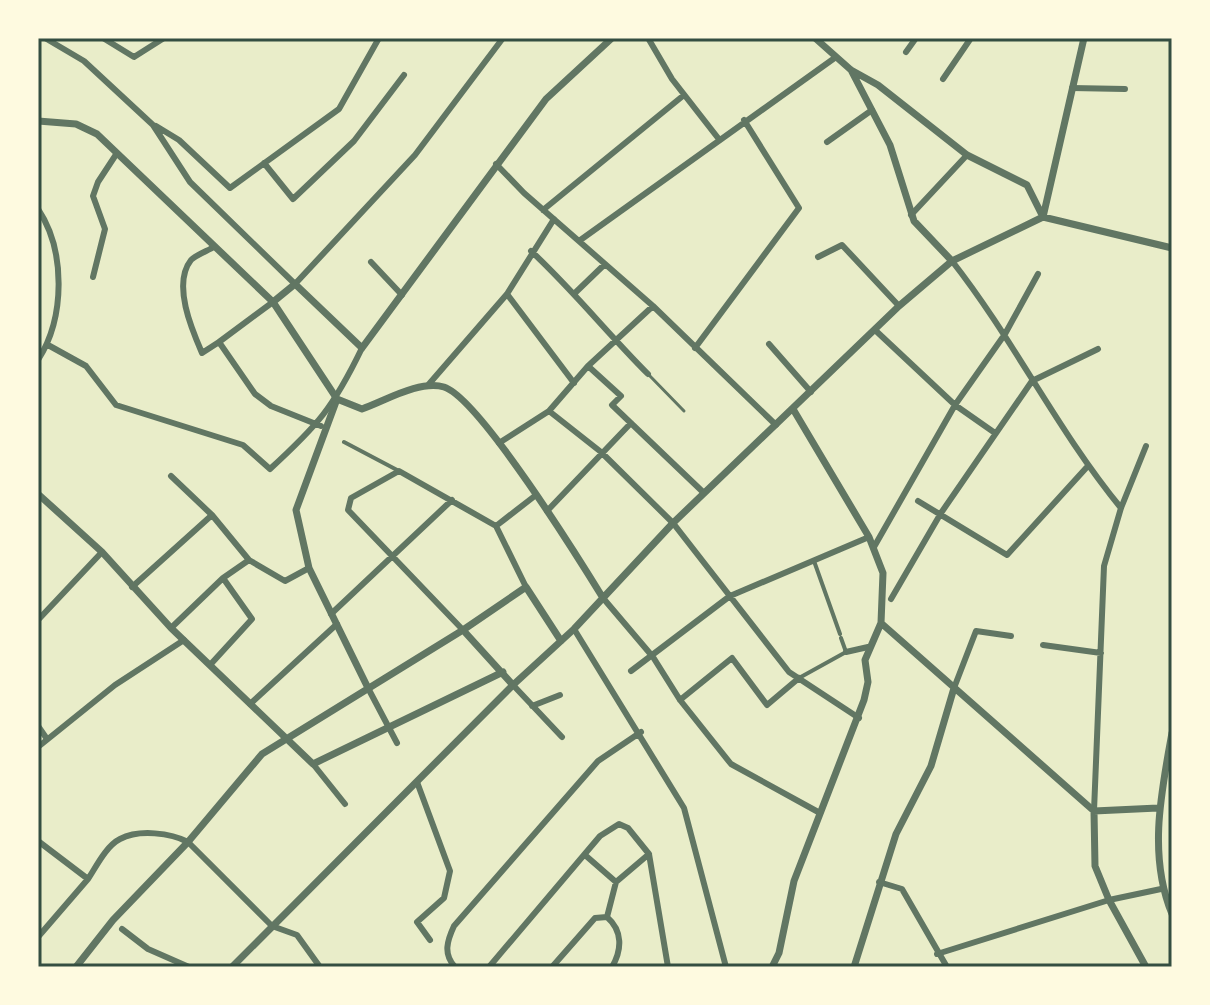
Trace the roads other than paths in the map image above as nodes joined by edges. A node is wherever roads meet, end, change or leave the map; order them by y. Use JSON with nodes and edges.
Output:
{"nodes":[{"id":1,"x":45,"y":38,"type":"edge"},
{"id":2,"x":103,"y":38,"type":"edge"},
{"id":3,"x":164,"y":38,"type":"edge"},
{"id":4,"x":379,"y":38,"type":"edge"},
{"id":5,"x":503,"y":38,"type":"edge"},
{"id":6,"x":612,"y":38,"type":"edge"},
{"id":7,"x":648,"y":38,"type":"edge"},
{"id":8,"x":815,"y":38,"type":"edge"},
{"id":9,"x":916,"y":38,"type":"edge"},
{"id":10,"x":971,"y":38,"type":"edge"},
{"id":11,"x":1084,"y":38,"type":"edge"},
{"id":12,"x":906,"y":52,"type":"dead end"},
{"id":13,"x":836,"y":57,"type":"junction"},
{"id":14,"x":851,"y":70,"type":"junction"},
{"id":15,"x":404,"y":75,"type":"dead end"},
{"id":16,"x":943,"y":79,"type":"dead end"},
{"id":17,"x":1072,"y":88,"type":"junction"},
{"id":18,"x":1125,"y":89,"type":"dead end"},
{"id":19,"x":684,"y":95,"type":"junction"},
{"id":20,"x":872,"y":110,"type":"junction"},
{"id":21,"x":744,"y":120,"type":"junction"},
{"id":22,"x":38,"y":121,"type":"edge"},
{"id":23,"x":153,"y":125,"type":"junction"},
{"id":24,"x":718,"y":138,"type":"junction"},
{"id":25,"x":827,"y":142,"type":"dead end"},
{"id":26,"x":117,"y":153,"type":"junction"},
{"id":27,"x":967,"y":155,"type":"junction"},
{"id":28,"x":264,"y":163,"type":"junction"},
{"id":29,"x":496,"y":164,"type":"junction"},
{"id":30,"x":38,"y":209,"type":"edge"},
{"id":31,"x":543,"y":210,"type":"junction"},
{"id":32,"x":911,"y":215,"type":"junction"},
{"id":33,"x":1043,"y":217,"type":"junction"},
{"id":34,"x":554,"y":219,"type":"junction"},
{"id":35,"x":579,"y":241,"type":"junction"},
{"id":36,"x":214,"y":247,"type":"junction"},
{"id":37,"x":1172,"y":248,"type":"edge"},
{"id":38,"x":531,"y":251,"type":"junction"},
{"id":39,"x":818,"y":257,"type":"dead end"},
{"id":40,"x":952,"y":261,"type":"junction"},
{"id":41,"x":371,"y":262,"type":"dead end"},
{"id":42,"x":605,"y":264,"type":"junction"},
{"id":43,"x":1038,"y":274,"type":"dead end"},
{"id":44,"x":93,"y":277,"type":"dead end"},
{"id":45,"x":295,"y":284,"type":"junction"},
{"id":46,"x":576,"y":292,"type":"junction"},
{"id":47,"x":507,"y":294,"type":"junction"},
{"id":48,"x":402,"y":295,"type":"junction"},
{"id":49,"x":273,"y":302,"type":"junction"},
{"id":50,"x":653,"y":306,"type":"junction"},
{"id":51,"x":899,"y":306,"type":"junction"},
{"id":52,"x":875,"y":330,"type":"junction"},
{"id":53,"x":1005,"y":334,"type":"junction"},
{"id":54,"x":615,"y":341,"type":"junction"},
{"id":55,"x":219,"y":342,"type":"junction"},
{"id":56,"x":769,"y":344,"type":"dead end"},
{"id":57,"x":48,"y":345,"type":"junction"},
{"id":58,"x":362,"y":348,"type":"junction"},
{"id":59,"x":695,"y":348,"type":"junction"},
{"id":60,"x":1098,"y":349,"type":"dead end"},
{"id":61,"x":38,"y":360,"type":"edge"},
{"id":62,"x":588,"y":366,"type":"junction"},
{"id":63,"x":648,"y":374,"type":"joint"},
{"id":64,"x":1032,"y":381,"type":"junction"},
{"id":65,"x":574,"y":383,"type":"junction"},
{"id":66,"x":429,"y":384,"type":"junction"},
{"id":67,"x":811,"y":392,"type":"junction"},
{"id":68,"x":337,"y":399,"type":"junction"},
{"id":69,"x":955,"y":405,"type":"junction"},
{"id":70,"x":793,"y":409,"type":"junction"},
{"id":71,"x":549,"y":411,"type":"junction"},
{"id":72,"x":684,"y":411,"type":"dead end"},
{"id":73,"x":631,"y":423,"type":"junction"},
{"id":74,"x":776,"y":425,"type":"junction"},
{"id":75,"x":321,"y":426,"type":"junction"},
{"id":76,"x":995,"y":433,"type":"junction"},
{"id":77,"x":344,"y":442,"type":"dead end"},
{"id":78,"x":499,"y":443,"type":"junction"},
{"id":79,"x":1146,"y":446,"type":"dead end"},
{"id":80,"x":601,"y":452,"type":"junction"},
{"id":81,"x":1087,"y":467,"type":"junction"},
{"id":82,"x":399,"y":471,"type":"junction"},
{"id":83,"x":171,"y":476,"type":"dead end"},
{"id":84,"x":704,"y":493,"type":"junction"},
{"id":85,"x":38,"y":494,"type":"edge"},
{"id":86,"x":536,"y":495,"type":"junction"},
{"id":87,"x":452,"y":500,"type":"junction"},
{"id":88,"x":918,"y":501,"type":"dead end"},
{"id":89,"x":1121,"y":508,"type":"junction"},
{"id":90,"x":547,"y":511,"type":"junction"},
{"id":91,"x":941,"y":513,"type":"junction"},
{"id":92,"x":212,"y":515,"type":"junction"},
{"id":93,"x":673,"y":523,"type":"junction"},
{"id":94,"x":496,"y":526,"type":"junction"},
{"id":95,"x":869,"y":537,"type":"junction"},
{"id":96,"x":874,"y":547,"type":"junction"},
{"id":97,"x":102,"y":552,"type":"junction"},
{"id":98,"x":393,"y":559,"type":"junction"},
{"id":99,"x":814,"y":559,"type":"junction"},
{"id":100,"x":249,"y":560,"type":"junction"},
{"id":101,"x":309,"y":568,"type":"junction"},
{"id":102,"x":223,"y":578,"type":"junction"},
{"id":103,"x":132,"y":587,"type":"junction"},
{"id":104,"x":526,"y":587,"type":"junction"},
{"id":105,"x":730,"y":596,"type":"junction"},
{"id":106,"x":603,"y":598,"type":"junction"},
{"id":107,"x":891,"y":599,"type":"dead end"},
{"id":108,"x":331,"y":614,"type":"junction"},
{"id":109,"x":38,"y":620,"type":"edge"},
{"id":110,"x":881,"y":623,"type":"junction"},
{"id":111,"x":337,"y":624,"type":"junction"},
{"id":112,"x":171,"y":628,"type":"junction"},
{"id":113,"x":574,"y":629,"type":"junction"},
{"id":114,"x":463,"y":630,"type":"junction"},
{"id":115,"x":1011,"y":636,"type":"dead end"},
{"id":116,"x":184,"y":640,"type":"junction"},
{"id":117,"x":561,"y":641,"type":"junction"},
{"id":118,"x":1043,"y":645,"type":"dead end"},
{"id":119,"x":868,"y":647,"type":"junction"},
{"id":120,"x":846,"y":652,"type":"junction"},
{"id":121,"x":1101,"y":653,"type":"junction"},
{"id":122,"x":653,"y":657,"type":"junction"},
{"id":123,"x":210,"y":665,"type":"junction"},
{"id":124,"x":631,"y":671,"type":"dead end"},
{"id":125,"x":503,"y":672,"type":"junction"},
{"id":126,"x":799,"y":678,"type":"junction"},
{"id":127,"x":513,"y":685,"type":"junction"},
{"id":128,"x":368,"y":688,"type":"junction"},
{"id":129,"x":954,"y":688,"type":"junction"},
{"id":130,"x":560,"y":695,"type":"dead end"},
{"id":131,"x":680,"y":700,"type":"junction"},
{"id":132,"x":250,"y":704,"type":"junction"},
{"id":133,"x":532,"y":706,"type":"junction"},
{"id":134,"x":859,"y":718,"type":"junction"},
{"id":135,"x":38,"y":726,"type":"edge"},
{"id":136,"x":389,"y":728,"type":"junction"},
{"id":137,"x":641,"y":732,"type":"junction"},
{"id":138,"x":1172,"y":733,"type":"edge"},
{"id":139,"x":562,"y":737,"type":"dead end"},
{"id":140,"x":287,"y":738,"type":"junction"},
{"id":141,"x":47,"y":739,"type":"junction"},
{"id":142,"x":397,"y":743,"type":"dead end"},
{"id":143,"x":38,"y":747,"type":"edge"},
{"id":144,"x":313,"y":764,"type":"junction"},
{"id":145,"x":417,"y":782,"type":"junction"},
{"id":146,"x":345,"y":804,"type":"dead end"},
{"id":147,"x":1158,"y":808,"type":"junction"},
{"id":148,"x":1094,"y":811,"type":"junction"},
{"id":149,"x":820,"y":813,"type":"junction"},
{"id":150,"x":38,"y":841,"type":"edge"},
{"id":151,"x":188,"y":842,"type":"junction"},
{"id":152,"x":649,"y":854,"type":"junction"},
{"id":153,"x":585,"y":855,"type":"junction"},
{"id":154,"x":88,"y":879,"type":"junction"},
{"id":155,"x":616,"y":882,"type":"junction"},
{"id":156,"x":879,"y":882,"type":"junction"},
{"id":157,"x":1161,"y":889,"type":"junction"},
{"id":158,"x":1109,"y":900,"type":"junction"},
{"id":159,"x":1172,"y":914,"type":"edge"},
{"id":160,"x":607,"y":917,"type":"junction"},
{"id":161,"x":272,"y":926,"type":"junction"},
{"id":162,"x":122,"y":929,"type":"dead end"},
{"id":163,"x":38,"y":937,"type":"edge"},
{"id":164,"x":430,"y":940,"type":"dead end"},
{"id":165,"x":937,"y":954,"type":"junction"},
{"id":166,"x":450,"y":965,"type":"edge"},
{"id":167,"x":76,"y":967,"type":"edge"},
{"id":168,"x":189,"y":967,"type":"edge"},
{"id":169,"x":232,"y":967,"type":"edge"},
{"id":170,"x":320,"y":967,"type":"edge"},
{"id":171,"x":489,"y":967,"type":"edge"},
{"id":172,"x":552,"y":967,"type":"edge"},
{"id":173,"x":612,"y":967,"type":"edge"},
{"id":174,"x":668,"y":967,"type":"edge"},
{"id":175,"x":726,"y":967,"type":"edge"},
{"id":176,"x":772,"y":967,"type":"edge"},
{"id":177,"x":854,"y":967,"type":"edge"},
{"id":178,"x":947,"y":967,"type":"edge"},
{"id":179,"x":1146,"y":967,"type":"edge"}],
"edges":[{"from":1,"to":23,"type":"street"},
{"from":2,"to":3,"type":"street"},
{"from":4,"to":28,"type":"street"},
{"from":5,"to":45,"type":"street"},
{"from":6,"to":29,"type":"street"},
{"from":7,"to":19,"type":"street"},
{"from":8,"to":13,"type":"street"},
{"from":9,"to":12,"type":"street"},
{"from":10,"to":16,"type":"street"},
{"from":11,"to":17,"type":"street"},
{"from":13,"to":14,"type":"street"},
{"from":13,"to":21,"type":"street"},
{"from":14,"to":20,"type":"street"},
{"from":14,"to":27,"type":"street"},
{"from":15,"to":28,"type":"street"},
{"from":17,"to":18,"type":"street"},
{"from":17,"to":33,"type":"street"},
{"from":19,"to":24,"type":"street"},
{"from":19,"to":31,"type":"street"},
{"from":20,"to":25,"type":"street"},
{"from":20,"to":32,"type":"street"},
{"from":21,"to":24,"type":"street"},
{"from":21,"to":59,"type":"street"},
{"from":22,"to":26,"type":"street"},
{"from":23,"to":28,"type":"street"},
{"from":23,"to":45,"type":"street"},
{"from":24,"to":35,"type":"street"},
{"from":26,"to":36,"type":"street"},
{"from":26,"to":44,"type":"street"},
{"from":27,"to":32,"type":"street"},
{"from":27,"to":33,"type":"street"},
{"from":29,"to":31,"type":"street"},
{"from":29,"to":48,"type":"street"},
{"from":30,"to":57,"type":"street"},
{"from":31,"to":34,"type":"street"},
{"from":32,"to":40,"type":"street"},
{"from":33,"to":37,"type":"street"},
{"from":33,"to":40,"type":"street"},
{"from":34,"to":35,"type":"street"},
{"from":34,"to":38,"type":"street"},
{"from":35,"to":42,"type":"street"},
{"from":36,"to":49,"type":"street"},
{"from":36,"to":55,"type":"street"},
{"from":38,"to":46,"type":"street"},
{"from":38,"to":47,"type":"street"},
{"from":39,"to":51,"type":"street"},
{"from":40,"to":51,"type":"street"},
{"from":40,"to":53,"type":"street"},
{"from":41,"to":48,"type":"street"},
{"from":42,"to":46,"type":"street"},
{"from":42,"to":50,"type":"street"},
{"from":43,"to":53,"type":"street"},
{"from":45,"to":49,"type":"street"},
{"from":45,"to":58,"type":"street"},
{"from":46,"to":54,"type":"street"},
{"from":47,"to":65,"type":"street"},
{"from":47,"to":66,"type":"street"},
{"from":48,"to":58,"type":"street"},
{"from":49,"to":55,"type":"street"},
{"from":49,"to":68,"type":"street"},
{"from":50,"to":54,"type":"street"},
{"from":50,"to":59,"type":"street"},
{"from":51,"to":52,"type":"street"},
{"from":52,"to":67,"type":"street"},
{"from":52,"to":69,"type":"street"},
{"from":53,"to":64,"type":"street"},
{"from":53,"to":69,"type":"street"},
{"from":54,"to":62,"type":"street"},
{"from":54,"to":63,"type":"street"},
{"from":55,"to":75,"type":"street"},
{"from":56,"to":67,"type":"street"},
{"from":57,"to":61,"type":"street"},
{"from":57,"to":75,"type":"street"},
{"from":58,"to":68,"type":"street"},
{"from":59,"to":74,"type":"street"},
{"from":60,"to":64,"type":"street"},
{"from":62,"to":65,"type":"street"},
{"from":62,"to":73,"type":"street"},
{"from":63,"to":72,"type":"lane"},
{"from":64,"to":76,"type":"street"},
{"from":64,"to":81,"type":"street"},
{"from":65,"to":71,"type":"street"},
{"from":66,"to":68,"type":"street"},
{"from":66,"to":78,"type":"street"},
{"from":67,"to":70,"type":"street"},
{"from":68,"to":75,"type":"street"},
{"from":69,"to":76,"type":"street"},
{"from":69,"to":96,"type":"street"},
{"from":70,"to":74,"type":"street"},
{"from":70,"to":95,"type":"street"},
{"from":71,"to":78,"type":"street"},
{"from":71,"to":80,"type":"street"},
{"from":73,"to":80,"type":"street"},
{"from":73,"to":84,"type":"street"},
{"from":74,"to":84,"type":"street"},
{"from":75,"to":101,"type":"street"},
{"from":76,"to":91,"type":"street"},
{"from":77,"to":82,"type":"street"},
{"from":78,"to":86,"type":"street"},
{"from":79,"to":89,"type":"street"},
{"from":80,"to":90,"type":"street"},
{"from":80,"to":93,"type":"street"},
{"from":81,"to":89,"type":"street"},
{"from":81,"to":91,"type":"street"},
{"from":82,"to":87,"type":"street"},
{"from":82,"to":98,"type":"street"},
{"from":83,"to":92,"type":"street"},
{"from":84,"to":93,"type":"street"},
{"from":85,"to":97,"type":"street"},
{"from":86,"to":90,"type":"street"},
{"from":86,"to":94,"type":"street"},
{"from":87,"to":94,"type":"street"},
{"from":87,"to":98,"type":"street"},
{"from":88,"to":91,"type":"street"},
{"from":89,"to":121,"type":"street"},
{"from":90,"to":106,"type":"street"},
{"from":91,"to":107,"type":"street"},
{"from":92,"to":100,"type":"street"},
{"from":92,"to":103,"type":"street"},
{"from":93,"to":105,"type":"street"},
{"from":93,"to":106,"type":"street"},
{"from":94,"to":104,"type":"street"},
{"from":95,"to":96,"type":"street"},
{"from":95,"to":99,"type":"street"},
{"from":96,"to":110,"type":"street"},
{"from":97,"to":103,"type":"street"},
{"from":97,"to":109,"type":"street"},
{"from":98,"to":108,"type":"street"},
{"from":98,"to":114,"type":"street"},
{"from":99,"to":105,"type":"street"},
{"from":99,"to":120,"type":"street"},
{"from":100,"to":101,"type":"street"},
{"from":100,"to":102,"type":"street"},
{"from":101,"to":108,"type":"street"},
{"from":102,"to":112,"type":"street"},
{"from":102,"to":123,"type":"street"},
{"from":103,"to":112,"type":"street"},
{"from":104,"to":114,"type":"street"},
{"from":104,"to":117,"type":"street"},
{"from":105,"to":122,"type":"street"},
{"from":105,"to":126,"type":"street"},
{"from":106,"to":113,"type":"street"},
{"from":106,"to":122,"type":"street"},
{"from":108,"to":111,"type":"street"},
{"from":110,"to":119,"type":"street"},
{"from":110,"to":129,"type":"street"},
{"from":111,"to":128,"type":"street"},
{"from":111,"to":132,"type":"street"},
{"from":112,"to":116,"type":"street"},
{"from":113,"to":117,"type":"street"},
{"from":113,"to":137,"type":"street"},
{"from":114,"to":125,"type":"street"},
{"from":114,"to":128,"type":"street"},
{"from":115,"to":129,"type":"street"},
{"from":116,"to":123,"type":"street"},
{"from":116,"to":141,"type":"street"},
{"from":117,"to":127,"type":"street"},
{"from":118,"to":121,"type":"street"},
{"from":119,"to":120,"type":"street"},
{"from":119,"to":134,"type":"street"},
{"from":120,"to":126,"type":"street"},
{"from":121,"to":148,"type":"street"},
{"from":122,"to":124,"type":"street"},
{"from":122,"to":131,"type":"street"},
{"from":123,"to":132,"type":"street"},
{"from":125,"to":127,"type":"street"},
{"from":125,"to":136,"type":"street"},
{"from":126,"to":131,"type":"street"},
{"from":126,"to":134,"type":"street"},
{"from":127,"to":133,"type":"street"},
{"from":127,"to":145,"type":"street"},
{"from":128,"to":136,"type":"street"},
{"from":128,"to":140,"type":"street"},
{"from":129,"to":148,"type":"street"},
{"from":129,"to":156,"type":"street"},
{"from":130,"to":133,"type":"street"},
{"from":131,"to":149,"type":"street"},
{"from":132,"to":140,"type":"street"},
{"from":133,"to":139,"type":"street"},
{"from":134,"to":149,"type":"street"},
{"from":135,"to":141,"type":"street"},
{"from":136,"to":142,"type":"street"},
{"from":136,"to":144,"type":"street"},
{"from":137,"to":166,"type":"street"},
{"from":137,"to":175,"type":"street"},
{"from":138,"to":147,"type":"street"},
{"from":140,"to":144,"type":"street"},
{"from":140,"to":151,"type":"street"},
{"from":141,"to":143,"type":"street"},
{"from":144,"to":146,"type":"street"},
{"from":145,"to":161,"type":"street"},
{"from":145,"to":164,"type":"street"},
{"from":147,"to":148,"type":"street"},
{"from":147,"to":157,"type":"street"},
{"from":148,"to":158,"type":"street"},
{"from":149,"to":176,"type":"street"},
{"from":150,"to":154,"type":"street"},
{"from":151,"to":154,"type":"street"},
{"from":151,"to":161,"type":"street"},
{"from":151,"to":167,"type":"street"},
{"from":152,"to":153,"type":"street"},
{"from":152,"to":155,"type":"street"},
{"from":152,"to":174,"type":"street"},
{"from":153,"to":155,"type":"street"},
{"from":153,"to":171,"type":"street"},
{"from":154,"to":163,"type":"street"},
{"from":155,"to":160,"type":"street"},
{"from":156,"to":165,"type":"street"},
{"from":156,"to":177,"type":"street"},
{"from":157,"to":158,"type":"street"},
{"from":157,"to":159,"type":"street"},
{"from":158,"to":165,"type":"street"},
{"from":158,"to":179,"type":"street"},
{"from":160,"to":172,"type":"street"},
{"from":160,"to":173,"type":"street"},
{"from":161,"to":169,"type":"street"},
{"from":161,"to":170,"type":"street"},
{"from":162,"to":168,"type":"street"},
{"from":165,"to":178,"type":"street"}]}
